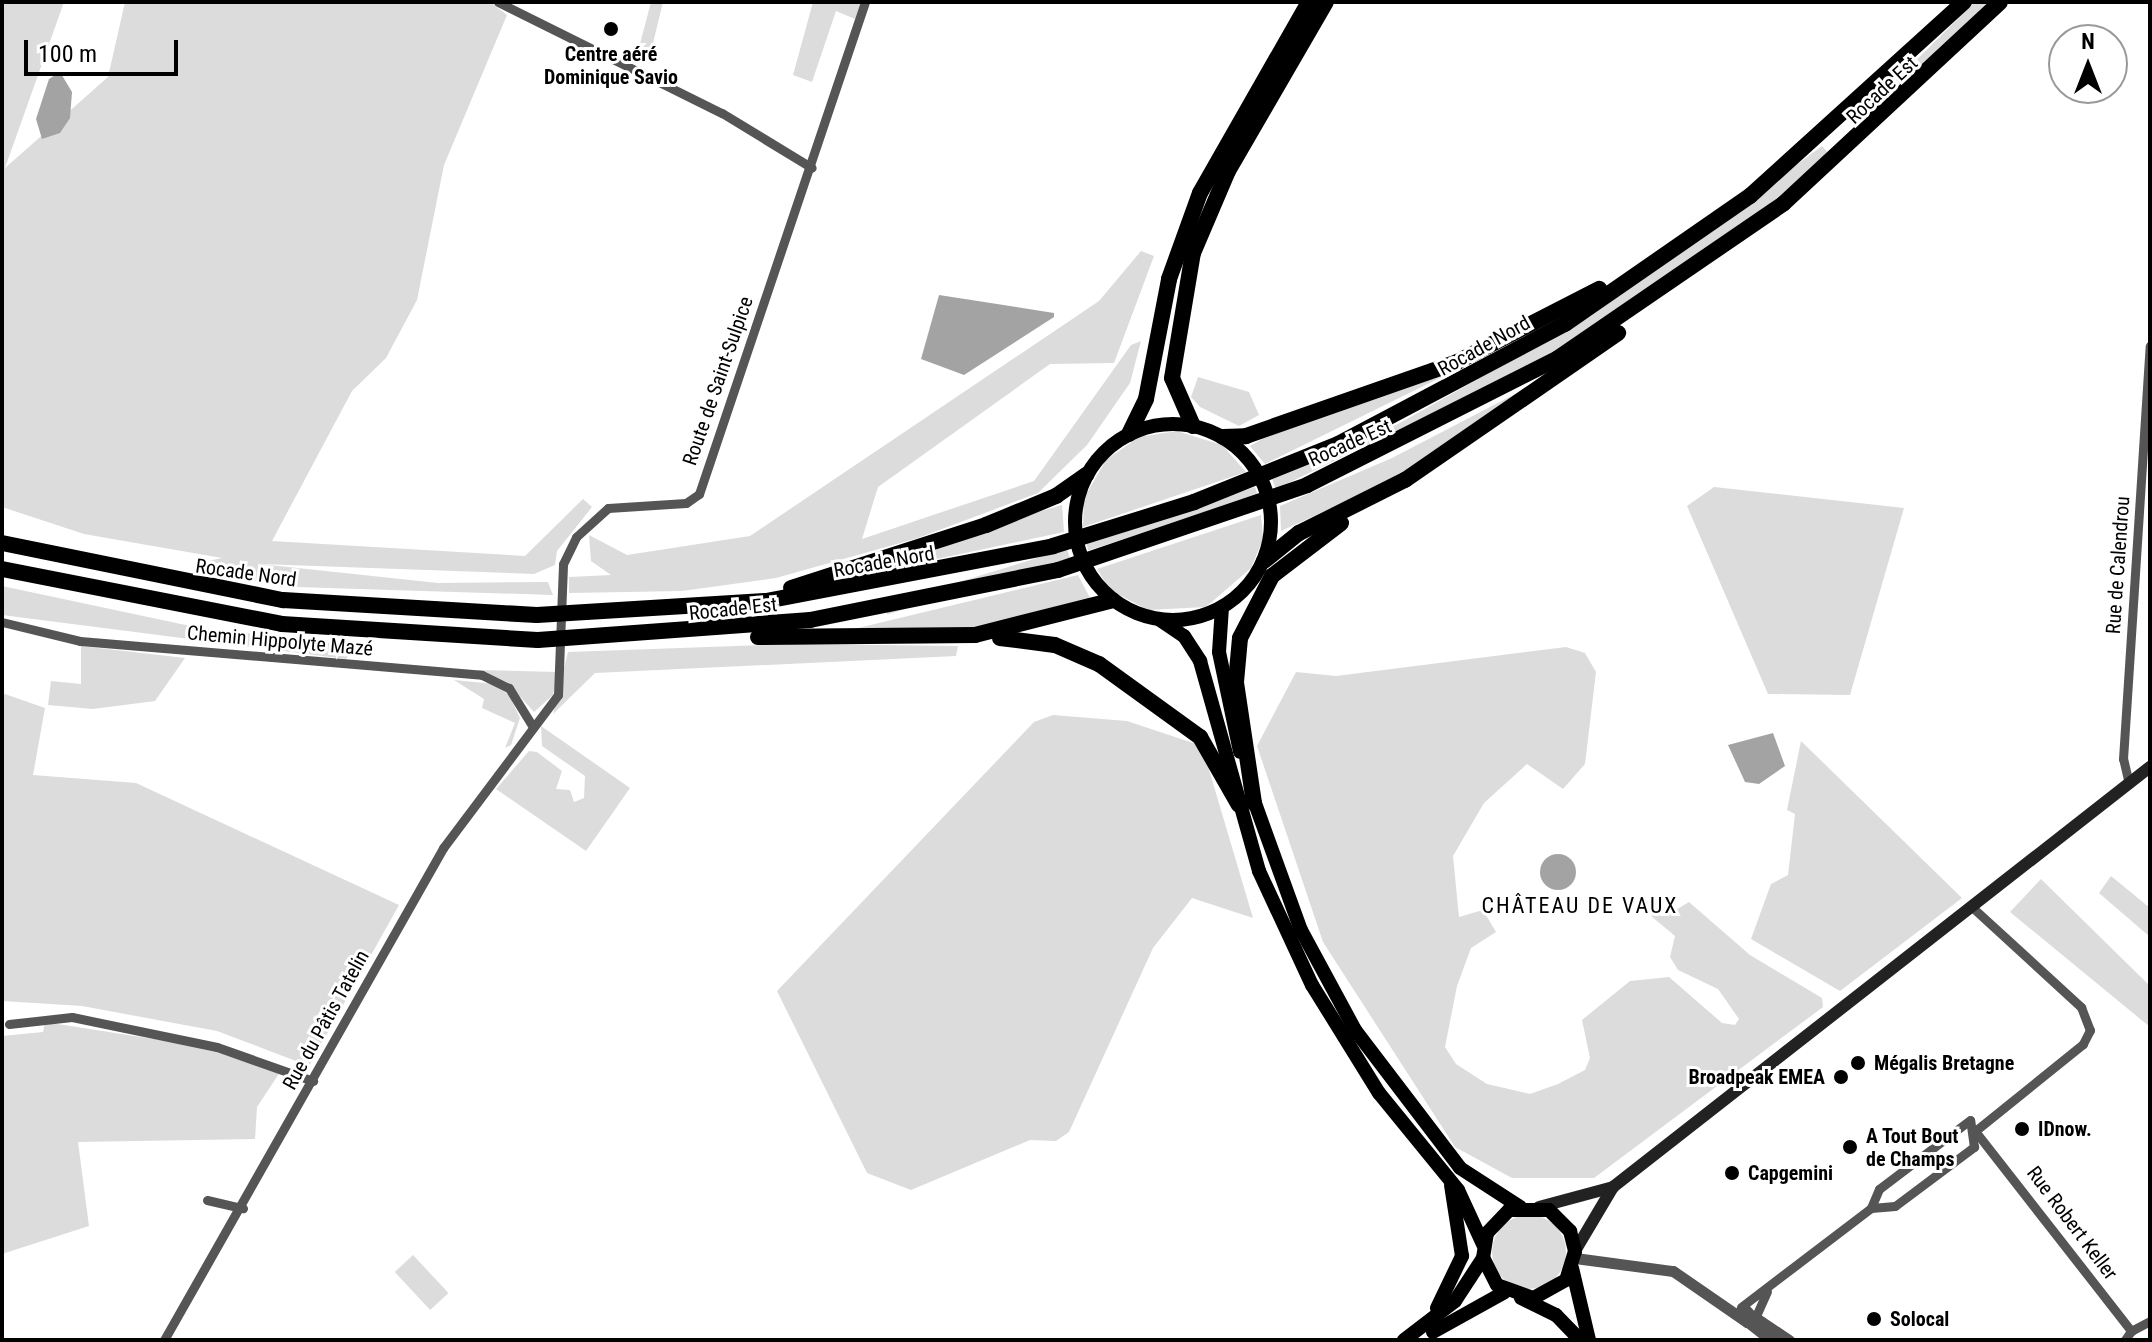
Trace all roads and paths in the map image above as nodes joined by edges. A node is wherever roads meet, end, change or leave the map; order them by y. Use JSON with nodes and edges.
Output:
{"nodes":[{"id":1,"x":498,"y":2,"type":"edge"},
{"id":2,"x":865,"y":2,"type":"edge"},
{"id":3,"x":1309,"y":2,"type":"edge"},
{"id":4,"x":1326,"y":2,"type":"edge"},
{"id":5,"x":1964,"y":2,"type":"edge"},
{"id":6,"x":2000,"y":2,"type":"edge"},
{"id":7,"x":812,"y":168,"type":"junction"},
{"id":8,"x":1702,"y":232,"type":"junction"},
{"id":9,"x":1717,"y":254,"type":"junction"},
{"id":10,"x":2150,"y":346,"type":"edge"},
{"id":11,"x":1193,"y":426,"type":"junction"},
{"id":12,"x":1129,"y":434,"type":"junction"},
{"id":13,"x":1223,"y":437,"type":"junction"},
{"id":14,"x":1086,"y":475,"type":"junction"},
{"id":15,"x":1405,"y":480,"type":"junction"},
{"id":16,"x":2,"y":543,"type":"edge"},
{"id":17,"x":1264,"y":561,"type":"junction"},
{"id":18,"x":2,"y":569,"type":"edge"},
{"id":19,"x":1113,"y":600,"type":"junction"},
{"id":20,"x":1222,"y":607,"type":"junction"},
{"id":21,"x":537,"y":615,"type":"junction"},
{"id":22,"x":1160,"y":620,"type":"junction"},
{"id":23,"x":2,"y":622,"type":"edge"},
{"id":24,"x":975,"y":635,"type":"junction"},
{"id":25,"x":589,"y":639,"type":"junction"},
{"id":26,"x":533,"y":727,"type":"junction"},
{"id":27,"x":2150,"y":767,"type":"edge"},
{"id":28,"x":2129,"y":784,"type":"junction"},
{"id":29,"x":1247,"y":804,"type":"junction"},
{"id":30,"x":1973,"y":908,"type":"junction"},
{"id":31,"x":9,"y":1024,"type":"dead end"},
{"id":32,"x":313,"y":1081,"type":"junction"},
{"id":33,"x":1975,"y":1131,"type":"junction"},
{"id":34,"x":1451,"y":1185,"type":"junction"},
{"id":35,"x":1613,"y":1187,"type":"junction"},
{"id":36,"x":207,"y":1200,"type":"dead end"},
{"id":37,"x":1520,"y":1207,"type":"junction"},
{"id":38,"x":1538,"y":1207,"type":"junction"},
{"id":39,"x":243,"y":1208,"type":"junction"},
{"id":40,"x":1871,"y":1208,"type":"junction"},
{"id":41,"x":1483,"y":1251,"type":"junction"},
{"id":42,"x":1574,"y":1259,"type":"junction"},
{"id":43,"x":1769,"y":1288,"type":"junction"},
{"id":44,"x":1505,"y":1292,"type":"junction"},
{"id":45,"x":1520,"y":1298,"type":"junction"},
{"id":46,"x":1739,"y":1310,"type":"junction"},
{"id":47,"x":1754,"y":1319,"type":"junction"},
{"id":48,"x":2150,"y":1321,"type":"edge"},
{"id":49,"x":2128,"y":1335,"type":"edge"},
{"id":50,"x":1412,"y":1339,"type":"edge"},
{"id":51,"x":164,"y":1340,"type":"edge"},
{"id":52,"x":1580,"y":1340,"type":"edge"},
{"id":53,"x":1589,"y":1340,"type":"edge"},
{"id":54,"x":1771,"y":1340,"type":"edge"},
{"id":55,"x":1789,"y":1340,"type":"edge"}],
"edges":[{"from":1,"to":7,"type":"street"},
{"from":2,"to":7,"type":"street","name":"Route de Saint-Sulpice"},
{"from":3,"to":12,"type":"highway"},
{"from":4,"to":11,"type":"highway"},
{"from":5,"to":8,"type":"highway","name":"Rocade Est"},
{"from":6,"to":9,"type":"highway","name":"Rocade Est"},
{"from":7,"to":26,"type":"street","name":"Route de Saint-Sulpice"},
{"from":8,"to":13,"type":"highway"},
{"from":8,"to":21,"type":"highway","name":"Rocade Nord"},
{"from":9,"to":15,"type":"highway"},
{"from":9,"to":25,"type":"highway","name":"Rocade Est"},
{"from":10,"to":28,"type":"street","name":"Rue de Calendrou"},
{"from":11,"to":12,"type":"main road"},
{"from":11,"to":13,"type":"main road"},
{"from":12,"to":14,"type":"main road"},
{"from":13,"to":17,"type":"main road"},
{"from":14,"to":19,"type":"main road"},
{"from":14,"to":21,"type":"highway"},
{"from":15,"to":17,"type":"highway"},
{"from":15,"to":29,"type":"highway"},
{"from":16,"to":21,"type":"highway","name":"Rocade Nord"},
{"from":17,"to":20,"type":"main road"},
{"from":18,"to":25,"type":"highway"},
{"from":19,"to":22,"type":"main road"},
{"from":19,"to":24,"type":"highway"},
{"from":20,"to":22,"type":"main road"},
{"from":20,"to":29,"type":"main road"},
{"from":22,"to":29,"type":"main road"},
{"from":23,"to":26,"type":"street","name":"Chemin Hippolyte Mazé"},
{"from":24,"to":25,"type":"highway"},
{"from":24,"to":29,"type":"highway"},
{"from":26,"to":32,"type":"street","name":"Rue du Pâtis Tatelin"},
{"from":27,"to":28,"type":"main road"},
{"from":28,"to":30,"type":"main road"},
{"from":29,"to":34,"type":"main road"},
{"from":29,"to":37,"type":"main road"},
{"from":30,"to":33,"type":"street"},
{"from":30,"to":35,"type":"main road"},
{"from":31,"to":32,"type":"street"},
{"from":32,"to":39,"type":"street","name":"Rue du Pâtis Tatelin"},
{"from":33,"to":40,"type":"street"},
{"from":33,"to":40,"type":"street","name":"Rue Robert Keller"},
{"from":33,"to":49,"type":"street","name":"Rue Robert Keller"},
{"from":34,"to":41,"type":"main road"},
{"from":34,"to":50,"type":"main road"},
{"from":35,"to":38,"type":"main road"},
{"from":35,"to":42,"type":"main road"},
{"from":36,"to":39,"type":"street"},
{"from":37,"to":38,"type":"main road"},
{"from":37,"to":41,"type":"main road"},
{"from":38,"to":42,"type":"main road"},
{"from":39,"to":51,"type":"street","name":"Rue du Pâtis Tatelin"},
{"from":40,"to":43,"type":"street"},
{"from":41,"to":44,"type":"main road"},
{"from":41,"to":50,"type":"main road"},
{"from":42,"to":45,"type":"main road"},
{"from":42,"to":46,"type":"street"},
{"from":42,"to":53,"type":"main road"},
{"from":43,"to":46,"type":"street"},
{"from":43,"to":47,"type":"street"},
{"from":44,"to":45,"type":"main road"},
{"from":44,"to":50,"type":"main road"},
{"from":45,"to":52,"type":"main road"},
{"from":46,"to":47,"type":"street"},
{"from":47,"to":54,"type":"street"},
{"from":47,"to":55,"type":"street"},
{"from":48,"to":49,"type":"street"}]}
